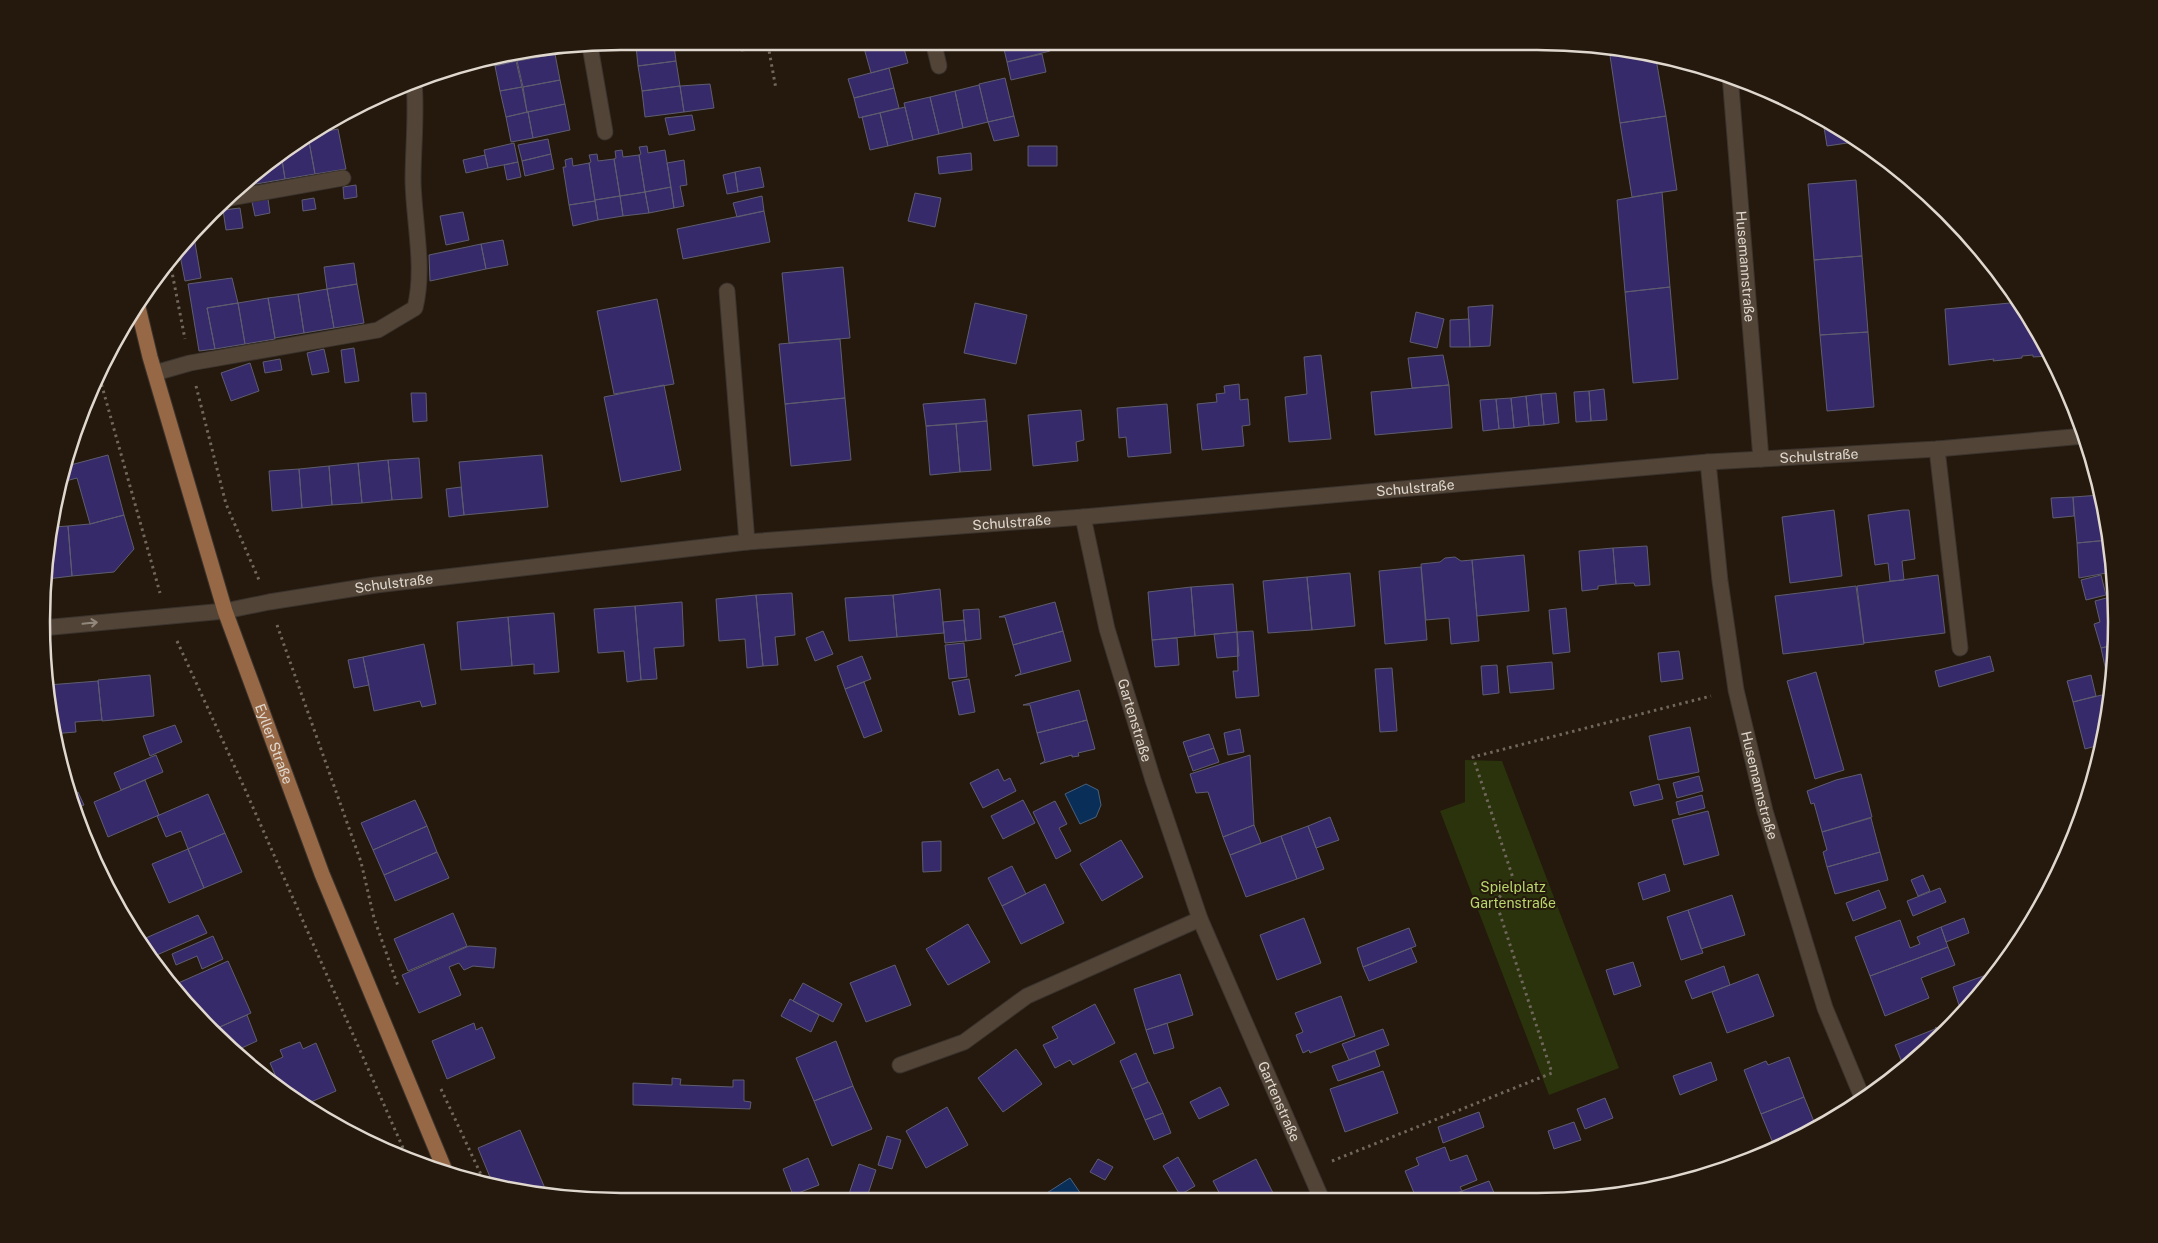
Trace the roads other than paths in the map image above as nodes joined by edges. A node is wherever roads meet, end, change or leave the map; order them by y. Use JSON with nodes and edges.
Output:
{"nodes":[{"id":1,"x":935,"y":50,"type":"edge"},
{"id":2,"x":591,"y":51,"type":"edge"},
{"id":3,"x":939,"y":66,"type":"dead end"},
{"id":4,"x":1732,"y":85,"type":"edge"},
{"id":5,"x":415,"y":89,"type":"edge"},
{"id":6,"x":605,"y":132,"type":"dead end"},
{"id":7,"x":343,"y":178,"type":"dead end"},
{"id":8,"x":240,"y":196,"type":"edge"},
{"id":9,"x":727,"y":291,"type":"dead end"},
{"id":10,"x":140,"y":314,"type":"edge"},
{"id":11,"x":155,"y":373,"type":"junction"},
{"id":12,"x":2077,"y":437,"type":"edge"},
{"id":13,"x":1937,"y":449,"type":"junction"},
{"id":14,"x":1761,"y":459,"type":"junction"},
{"id":15,"x":1708,"y":462,"type":"junction"},
{"id":16,"x":1083,"y":517,"type":"junction"},
{"id":17,"x":748,"y":542,"type":"junction"},
{"id":18,"x":225,"y":611,"type":"junction"},
{"id":19,"x":50,"y":627,"type":"edge"},
{"id":20,"x":1960,"y":648,"type":"dead end"},
{"id":21,"x":1200,"y":919,"type":"junction"},
{"id":22,"x":900,"y":1065,"type":"dead end"},
{"id":23,"x":1860,"y":1092,"type":"edge"},
{"id":24,"x":442,"y":1164,"type":"edge"},
{"id":25,"x":1319,"y":1193,"type":"edge"}],
"edges":[{"from":1,"to":3,"type":"street"},
{"from":2,"to":6,"type":"street"},
{"from":4,"to":14,"type":"street","name":"Husemannstraße"},
{"from":5,"to":11,"type":"street"},
{"from":7,"to":8,"type":"street"},
{"from":9,"to":17,"type":"street"},
{"from":10,"to":11,"type":"main road","name":"Eyller Straße"},
{"from":11,"to":18,"type":"main road","name":"Eyller Straße"},
{"from":12,"to":13,"type":"street","name":"Schulstraße"},
{"from":13,"to":14,"type":"street","name":"Schulstraße"},
{"from":13,"to":20,"type":"street"},
{"from":14,"to":15,"type":"street","name":"Schulstraße"},
{"from":15,"to":16,"type":"street","name":"Schulstraße"},
{"from":15,"to":23,"type":"street","name":"Husemannstraße"},
{"from":16,"to":17,"type":"street","name":"Schulstraße"},
{"from":16,"to":21,"type":"street","name":"Gartenstraße"},
{"from":17,"to":18,"type":"street","name":"Schulstraße"},
{"from":19,"to":18,"type":"street","name":"Schulstraße","one_way":true},
{"from":18,"to":24,"type":"main road","name":"Eyller Straße"},
{"from":21,"to":22,"type":"street"},
{"from":21,"to":25,"type":"street","name":"Gartenstraße"}]}
